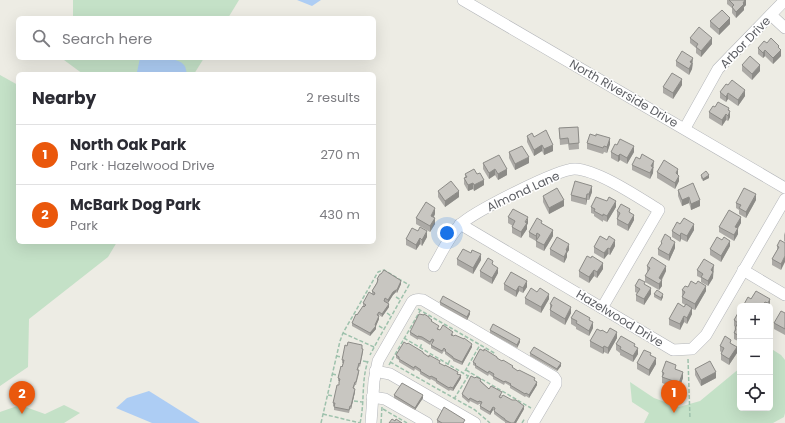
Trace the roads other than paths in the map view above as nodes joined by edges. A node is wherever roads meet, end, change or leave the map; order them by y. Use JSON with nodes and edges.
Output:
{"nodes":[{"id":1,"x":463,"y":0,"type":"edge"},
{"id":2,"x":785,"y":0,"type":"edge"},
{"id":3,"x":476,"y":3,"type":"edge"},
{"id":4,"x":770,"y":15,"type":"junction"},
{"id":5,"x":785,"y":28,"type":"edge"},
{"id":6,"x":685,"y":128,"type":"junction"},
{"id":7,"x":785,"y":188,"type":"edge"},
{"id":8,"x":785,"y":199,"type":"edge"},
{"id":9,"x":460,"y":224,"type":"junction"},
{"id":10,"x":434,"y":266,"type":"dead end"},
{"id":11,"x":743,"y":270,"type":"junction"},
{"id":12,"x":785,"y":295,"type":"edge"},
{"id":13,"x":602,"y":308,"type":"junction"},
{"id":14,"x":380,"y":372,"type":"junction"},
{"id":15,"x":375,"y":402,"type":"junction"},
{"id":16,"x":479,"y":420,"type":"edge"},
{"id":17,"x":371,"y":423,"type":"edge"},
{"id":18,"x":427,"y":423,"type":"edge"},
{"id":19,"x":533,"y":423,"type":"edge"}],
"edges":[{"from":1,"to":3,"type":"street","name":"North Riverside Drive"},
{"from":2,"to":4,"type":"street","name":"Arbor Drive"},
{"from":3,"to":6,"type":"street","name":"North Riverside Drive"},
{"from":4,"to":5,"type":"street"},
{"from":4,"to":6,"type":"street","name":"Arbor Drive"},
{"from":6,"to":7,"type":"street","name":"North Riverside Drive"},
{"from":8,"to":11,"type":"street"},
{"from":9,"to":10,"type":"street","name":"Almond Lane"},
{"from":9,"to":13,"type":"street","name":"Hazelwood Drive"},
{"from":9,"to":13,"type":"street","name":"Almond Lane"},
{"from":11,"to":12,"type":"street"},
{"from":11,"to":13,"type":"street","name":"Hazelwood Drive"},
{"from":14,"to":15,"type":"street"},
{"from":14,"to":16,"type":"street"},
{"from":14,"to":19,"type":"street"},
{"from":15,"to":17,"type":"street"},
{"from":15,"to":18,"type":"street"}]}
